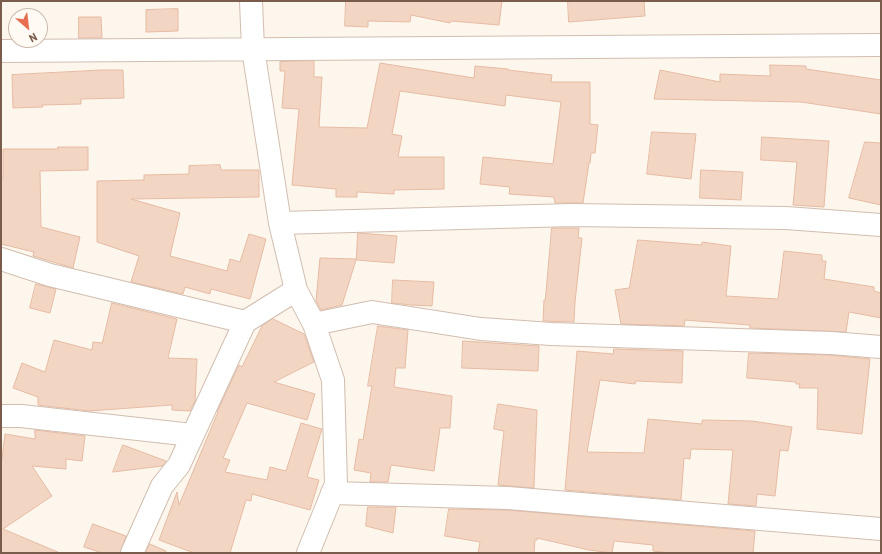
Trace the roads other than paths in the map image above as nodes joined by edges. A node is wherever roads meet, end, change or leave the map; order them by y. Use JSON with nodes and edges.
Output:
{"nodes":[{"id":1,"x":250,"y":1,"type":"edge"},
{"id":2,"x":881,"y":45,"type":"edge"},
{"id":3,"x":253,"y":49,"type":"junction"},
{"id":4,"x":1,"y":51,"type":"edge"},
{"id":5,"x":280,"y":223,"type":"junction"},
{"id":6,"x":881,"y":225,"type":"edge"},
{"id":7,"x":1,"y":259,"type":"edge"},
{"id":8,"x":296,"y":290,"type":"junction"},
{"id":9,"x":245,"y":322,"type":"junction"},
{"id":10,"x":314,"y":324,"type":"junction"},
{"id":11,"x":881,"y":347,"type":"edge"},
{"id":12,"x":1,"y":416,"type":"edge"},
{"id":13,"x":192,"y":435,"type":"junction"},
{"id":14,"x":332,"y":493,"type":"junction"},
{"id":15,"x":881,"y":529,"type":"edge"},
{"id":16,"x":132,"y":553,"type":"edge"},
{"id":17,"x":308,"y":553,"type":"edge"}],
"edges":[{"from":1,"to":3,"type":"street"},
{"from":2,"to":3,"type":"street"},
{"from":3,"to":4,"type":"street"},
{"from":3,"to":5,"type":"street"},
{"from":5,"to":6,"type":"street"},
{"from":5,"to":8,"type":"street"},
{"from":7,"to":9,"type":"street"},
{"from":8,"to":9,"type":"street"},
{"from":8,"to":10,"type":"street"},
{"from":9,"to":13,"type":"street"},
{"from":10,"to":11,"type":"street"},
{"from":10,"to":14,"type":"street"},
{"from":12,"to":13,"type":"street"},
{"from":13,"to":16,"type":"street"},
{"from":14,"to":15,"type":"street"},
{"from":14,"to":17,"type":"street"}]}
